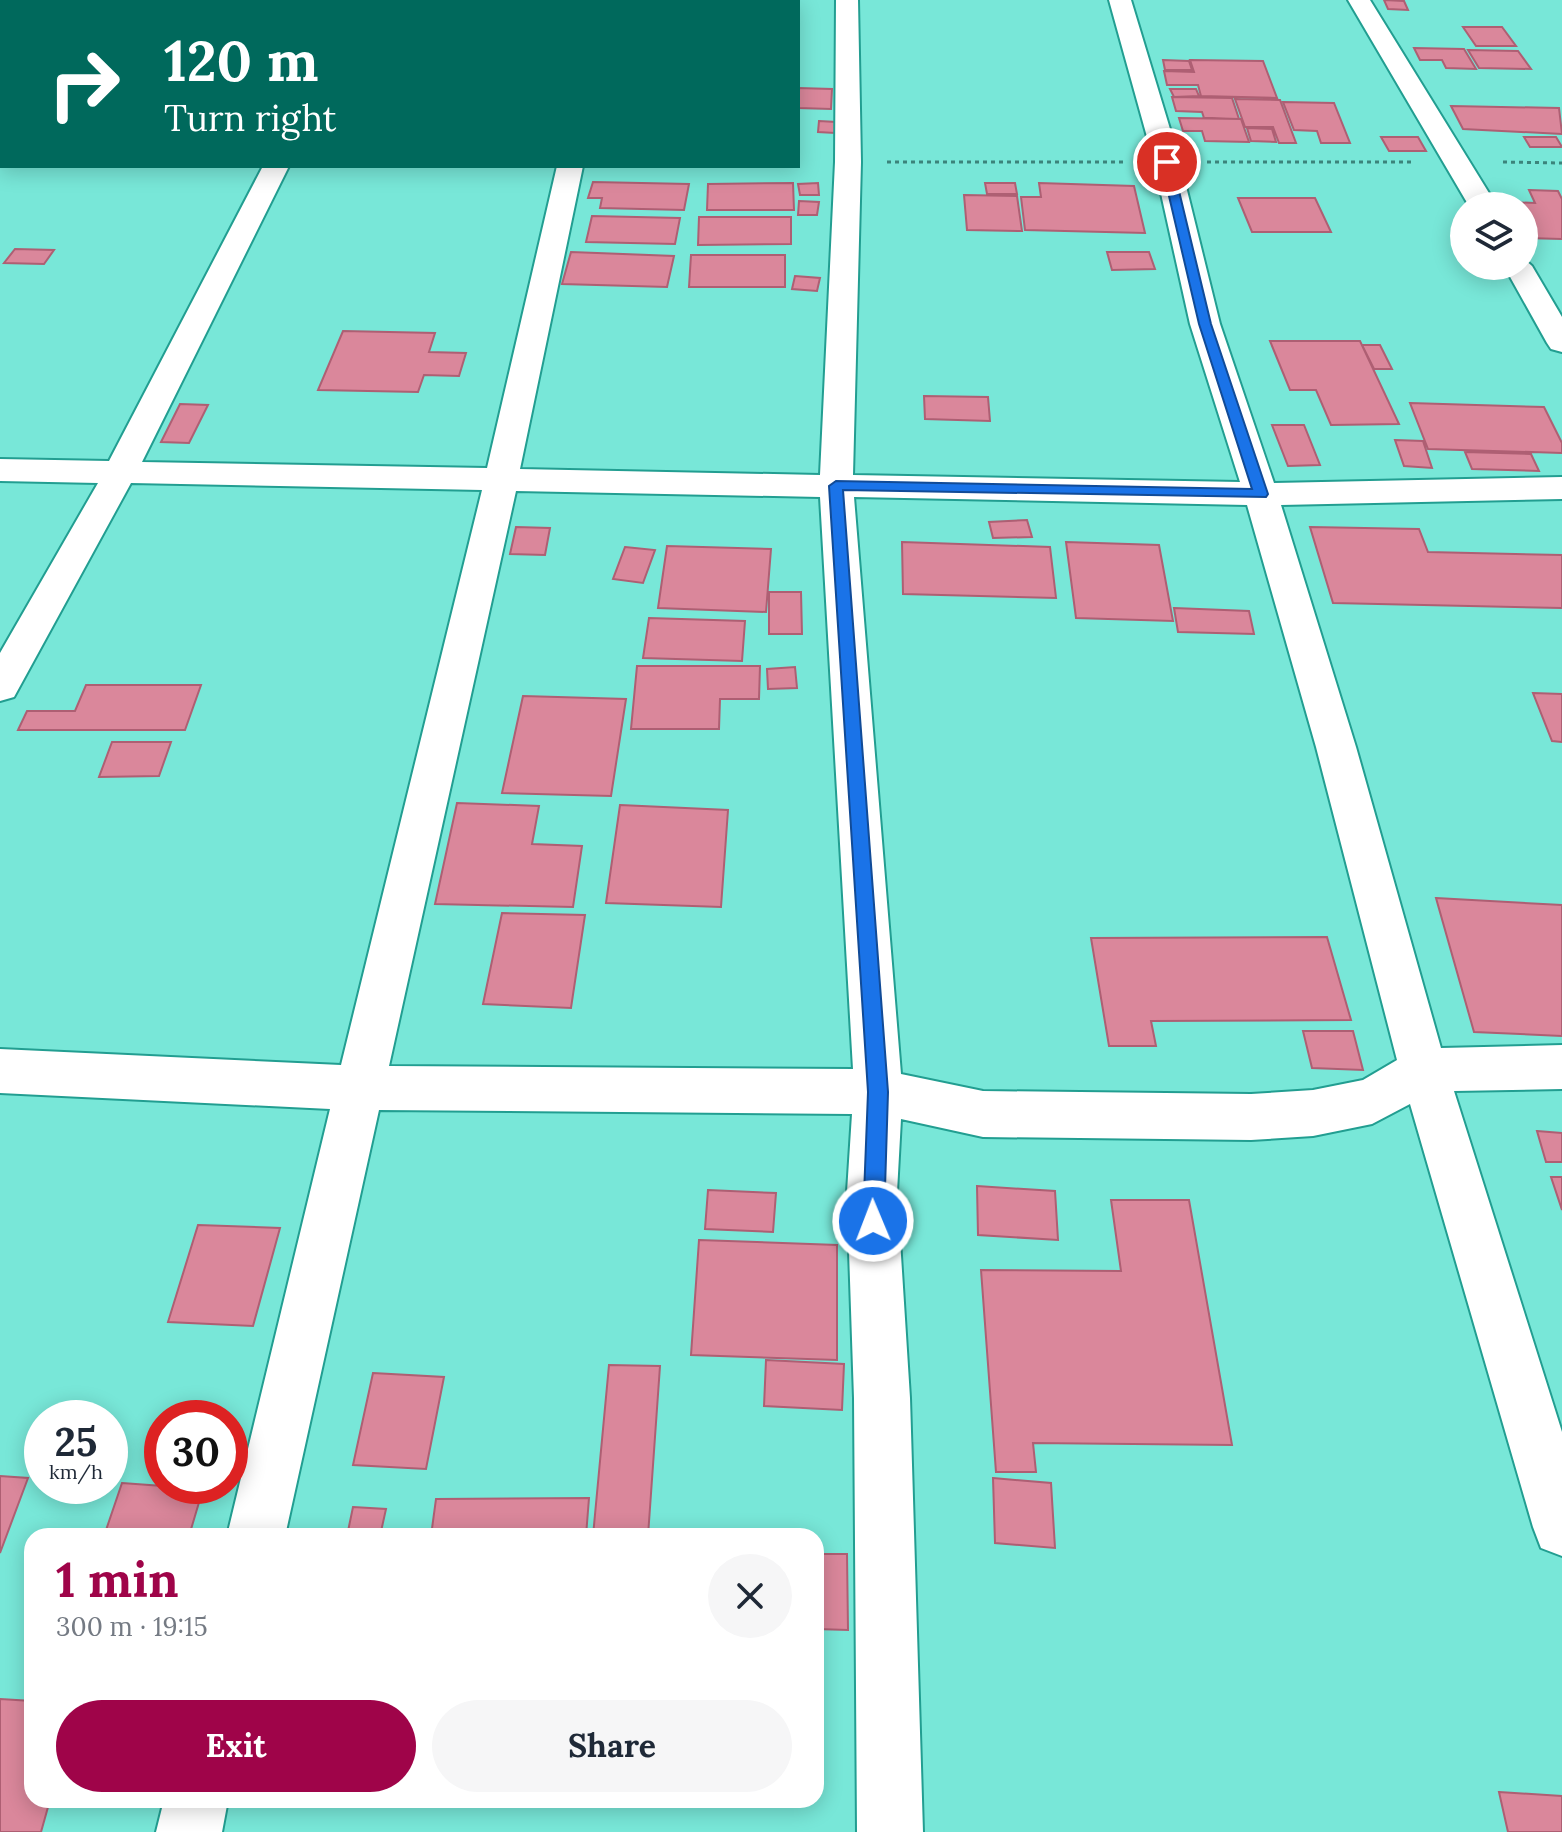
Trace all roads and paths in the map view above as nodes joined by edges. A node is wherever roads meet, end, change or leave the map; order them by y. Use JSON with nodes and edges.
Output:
{"nodes":[{"id":1,"x":847,"y":0,"type":"edge"},
{"id":2,"x":1120,"y":0,"type":"edge"},
{"id":3,"x":1359,"y":0,"type":"edge"},
{"id":4,"x":275,"y":168,"type":"edge"},
{"id":5,"x":570,"y":168,"type":"edge"},
{"id":6,"x":1475,"y":192,"type":"edge"},
{"id":7,"x":1526,"y":280,"type":"edge"},
{"id":8,"x":1562,"y":343,"type":"edge"},
{"id":9,"x":0,"y":470,"type":"edge"},
{"id":10,"x":121,"y":471,"type":"junction"},
{"id":11,"x":503,"y":482,"type":"junction"},
{"id":12,"x":836,"y":486,"type":"junction"},
{"id":13,"x":1562,"y":488,"type":"edge"},
{"id":14,"x":1261,"y":494,"type":"junction"},
{"id":15,"x":0,"y":687,"type":"edge"},
{"id":16,"x":1562,"y":1067,"type":"edge"},
{"id":17,"x":1423,"y":1070,"type":"junction"},
{"id":18,"x":0,"y":1071,"type":"edge"},
{"id":19,"x":357,"y":1088,"type":"junction"},
{"id":20,"x":878,"y":1092,"type":"junction"},
{"id":21,"x":1562,"y":1527,"type":"edge"},
{"id":22,"x":258,"y":1528,"type":"edge"},
{"id":23,"x":194,"y":1808,"type":"edge"},
{"id":24,"x":189,"y":1832,"type":"edge"},
{"id":25,"x":890,"y":1832,"type":"edge"}],
"edges":[{"from":1,"to":12,"type":"street"},
{"from":2,"to":14,"type":"street"},
{"from":3,"to":6,"type":"street"},
{"from":4,"to":10,"type":"street"},
{"from":5,"to":11,"type":"street"},
{"from":7,"to":8,"type":"street"},
{"from":9,"to":10,"type":"street"},
{"from":10,"to":11,"type":"street"},
{"from":10,"to":15,"type":"street"},
{"from":11,"to":12,"type":"street"},
{"from":11,"to":19,"type":"street"},
{"from":12,"to":14,"type":"street"},
{"from":12,"to":20,"type":"street"},
{"from":13,"to":14,"type":"street"},
{"from":14,"to":17,"type":"street"},
{"from":16,"to":17,"type":"street"},
{"from":17,"to":20,"type":"street"},
{"from":17,"to":21,"type":"street"},
{"from":18,"to":19,"type":"street"},
{"from":19,"to":20,"type":"street"},
{"from":19,"to":22,"type":"street"},
{"from":20,"to":25,"type":"street"},
{"from":23,"to":24,"type":"street"}]}
